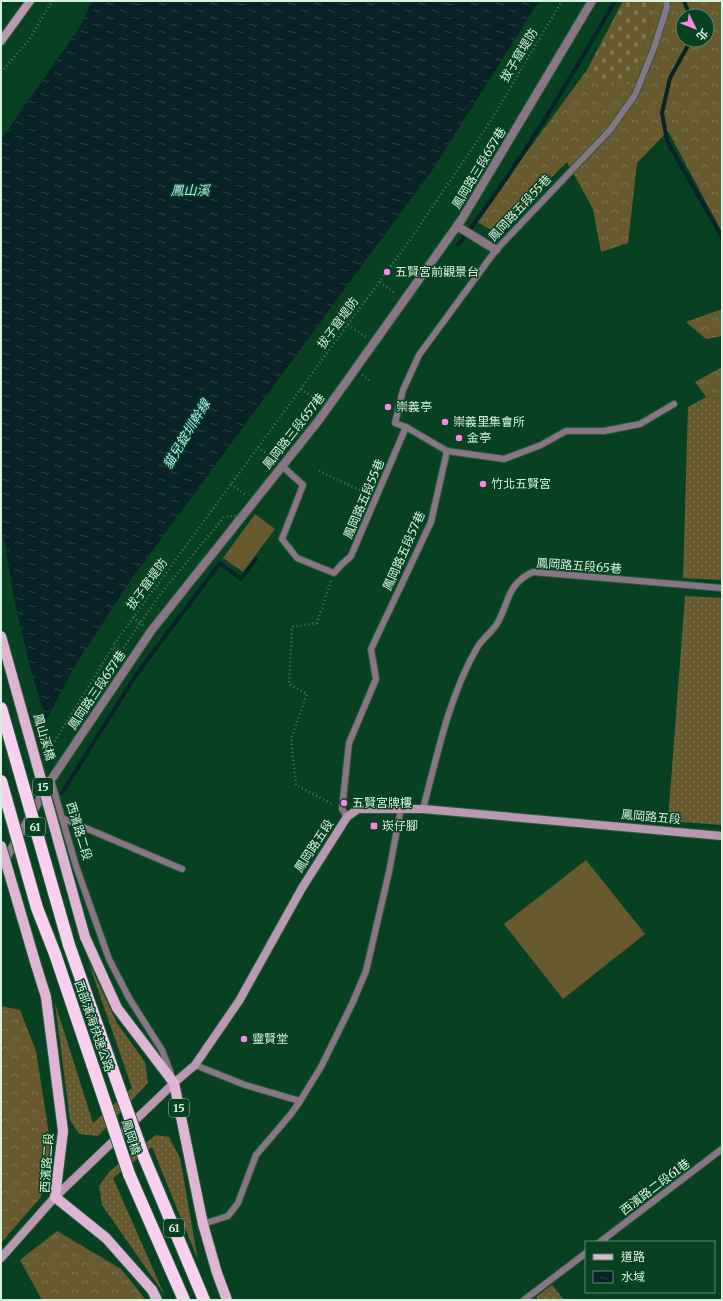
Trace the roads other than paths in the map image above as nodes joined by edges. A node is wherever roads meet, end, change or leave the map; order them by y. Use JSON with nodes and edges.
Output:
{"nodes":[{"id":1,"x":30,"y":1,"type":"edge"},
{"id":2,"x":592,"y":1,"type":"edge"},
{"id":3,"x":666,"y":1,"type":"edge"},
{"id":4,"x":1,"y":41,"type":"edge"},
{"id":5,"x":457,"y":226,"type":"junction"},
{"id":6,"x":496,"y":250,"type":"junction"},
{"id":7,"x":674,"y":404,"type":"dead end"},
{"id":8,"x":406,"y":427,"type":"junction"},
{"id":9,"x":448,"y":451,"type":"junction"},
{"id":10,"x":282,"y":466,"type":"junction"},
{"id":11,"x":722,"y":588,"type":"edge"},
{"id":12,"x":1,"y":636,"type":"edge"},
{"id":13,"x":1,"y":708,"type":"edge"},
{"id":14,"x":51,"y":780,"type":"junction"},
{"id":15,"x":1,"y":781,"type":"edge"},
{"id":16,"x":401,"y":808,"type":"junction"},
{"id":17,"x":423,"y":809,"type":"junction"},
{"id":18,"x":347,"y":817,"type":"junction"},
{"id":19,"x":62,"y":818,"type":"junction"},
{"id":20,"x":722,"y":836,"type":"edge"},
{"id":21,"x":1,"y":846,"type":"edge"},
{"id":22,"x":1,"y":867,"type":"edge"},
{"id":23,"x":182,"y":869,"type":"dead end"},
{"id":24,"x":85,"y":937,"type":"joint"},
{"id":25,"x":195,"y":1065,"type":"junction"},
{"id":26,"x":174,"y":1083,"type":"junction"},
{"id":27,"x":122,"y":1096,"type":"joint"},
{"id":28,"x":300,"y":1102,"type":"junction"},
{"id":29,"x":107,"y":1108,"type":"joint"},
{"id":30,"x":722,"y":1149,"type":"edge"},
{"id":31,"x":55,"y":1197,"type":"junction"},
{"id":32,"x":203,"y":1224,"type":"junction"},
{"id":33,"x":601,"y":1241,"type":"edge"},
{"id":34,"x":585,"y":1254,"type":"edge"},
{"id":35,"x":1,"y":1258,"type":"edge"},
{"id":36,"x":157,"y":1300,"type":"edge"},
{"id":37,"x":184,"y":1300,"type":"edge"},
{"id":38,"x":204,"y":1300,"type":"edge"},
{"id":39,"x":227,"y":1300,"type":"edge"},
{"id":40,"x":524,"y":1300,"type":"edge"}],
"edges":[{"from":1,"to":4,"type":"street"},
{"from":2,"to":5,"type":"street","name":"鳳岡路三段657巷"},
{"from":3,"to":6,"type":"lane","name":"鳳岡路五段55巷"},
{"from":5,"to":6,"type":"street"},
{"from":5,"to":10,"type":"street","name":"鳳岡路三段657巷"},
{"from":6,"to":8,"type":"lane","name":"鳳岡路五段55巷"},
{"from":7,"to":9,"type":"lane"},
{"from":8,"to":9,"type":"lane","name":"鳳岡路五段55巷"},
{"from":8,"to":10,"type":"lane","name":"鳳岡路五段55巷"},
{"from":9,"to":18,"type":"lane","name":"鳳岡路五段57巷"},
{"from":10,"to":14,"type":"street","name":"鳳岡路三段657巷"},
{"from":11,"to":17,"type":"lane","name":"鳳岡路五段65巷"},
{"from":12,"to":24,"type":"main road","name":"鳳山溪橋","number":"15","bridge":true},
{"from":13,"to":27,"type":"highway","name":"西部濱海快速公路","number":"61","bridge":true},
{"from":14,"to":19,"type":"lane","name":"西濱路二段"},
{"from":14,"to":22,"type":"street","name":"鳳岡路三段657巷"},
{"from":15,"to":29,"type":"highway","name":"西部濱海快速公路","number":"61","bridge":true},
{"from":16,"to":17,"type":"street","name":"鳳岡路五段"},
{"from":16,"to":18,"type":"street","name":"鳳岡路五段"},
{"from":16,"to":28,"type":"lane"},
{"from":17,"to":20,"type":"street","name":"鳳岡路五段"},
{"from":18,"to":25,"type":"street","name":"鳳岡路五段"},
{"from":19,"to":23,"type":"lane"},
{"from":19,"to":26,"type":"lane","name":"西濱路二段"},
{"from":21,"to":31,"type":"main road","name":"西濱路二段","bridge":true},
{"from":24,"to":26,"type":"main road","name":"西濱路二段","number":"15"},
{"from":25,"to":26,"type":"street","name":"鳳岡路五段"},
{"from":25,"to":28,"type":"lane"},
{"from":26,"to":31,"type":"street","name":"鳳岡路五段"},
{"from":26,"to":32,"type":"main road","name":"西濱路二段","number":"15"},
{"from":27,"to":38,"type":"highway","name":"鳳岡橋","number":"61","bridge":true},
{"from":28,"to":32,"type":"lane"},
{"from":29,"to":37,"type":"highway","name":"鳳岡橋","number":"61","bridge":true},
{"from":30,"to":33,"type":"lane","name":"西濱路二段61巷"},
{"from":31,"to":35,"type":"street","name":"鳳岡路五段"},
{"from":31,"to":36,"type":"main road","name":"西濱路二段"},
{"from":32,"to":39,"type":"main road","name":"西濱路二段","number":"15"},
{"from":34,"to":40,"type":"lane"}]}
